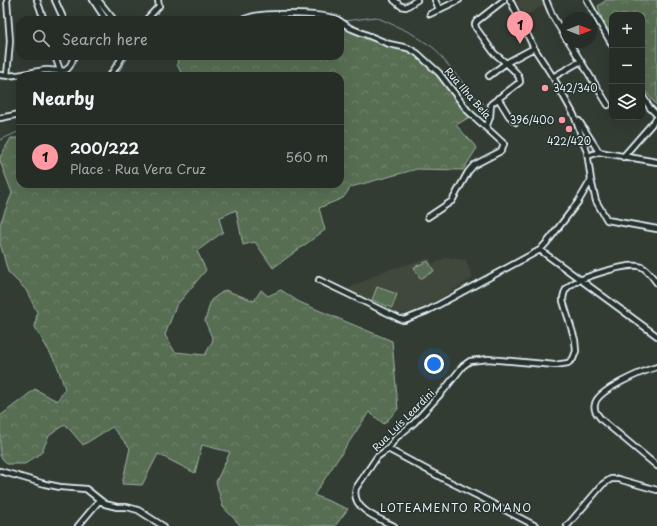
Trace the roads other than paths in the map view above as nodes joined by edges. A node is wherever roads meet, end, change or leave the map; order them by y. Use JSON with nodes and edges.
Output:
{"nodes":[{"id":1,"x":7,"y":0,"type":"edge"},
{"id":2,"x":38,"y":0,"type":"edge"},
{"id":3,"x":55,"y":0,"type":"edge"},
{"id":4,"x":93,"y":0,"type":"edge"},
{"id":5,"x":98,"y":0,"type":"edge"},
{"id":6,"x":158,"y":0,"type":"edge"},
{"id":7,"x":394,"y":0,"type":"edge"},
{"id":8,"x":417,"y":0,"type":"edge"},
{"id":9,"x":434,"y":0,"type":"edge"},
{"id":10,"x":459,"y":0,"type":"edge"},
{"id":11,"x":504,"y":0,"type":"edge"},
{"id":12,"x":510,"y":0,"type":"edge"},
{"id":13,"x":546,"y":0,"type":"edge"},
{"id":14,"x":586,"y":0,"type":"edge"},
{"id":15,"x":439,"y":10,"type":"junction"},
{"id":16,"x":430,"y":14,"type":"dead end"},
{"id":17,"x":43,"y":16,"type":"edge"},
{"id":18,"x":62,"y":16,"type":"edge"},
{"id":19,"x":103,"y":16,"type":"edge"},
{"id":20,"x":111,"y":16,"type":"edge"},
{"id":21,"x":150,"y":16,"type":"edge"},
{"id":22,"x":255,"y":16,"type":"edge"},
{"id":23,"x":310,"y":16,"type":"edge"},
{"id":24,"x":344,"y":24,"type":"edge"},
{"id":25,"x":561,"y":30,"type":"edge"},
{"id":26,"x":609,"y":39,"type":"edge"},
{"id":27,"x":534,"y":48,"type":"junction"},
{"id":28,"x":573,"y":48,"type":"edge"},
{"id":29,"x":56,"y":60,"type":"edge"},
{"id":30,"x":72,"y":60,"type":"edge"},
{"id":31,"x":120,"y":60,"type":"edge"},
{"id":32,"x":581,"y":60,"type":"junction"},
{"id":33,"x":506,"y":63,"type":"junction"},
{"id":34,"x":60,"y":70,"type":"junction"},
{"id":35,"x":33,"y":72,"type":"edge"},
{"id":36,"x":113,"y":72,"type":"edge"},
{"id":37,"x":0,"y":75,"type":"edge"},
{"id":38,"x":16,"y":75,"type":"edge"},
{"id":39,"x":7,"y":76,"type":"junction"},
{"id":40,"x":489,"y":76,"type":"dead end"},
{"id":41,"x":553,"y":77,"type":"junction"},
{"id":42,"x":498,"y":98,"type":"junction"},
{"id":43,"x":645,"y":99,"type":"edge"},
{"id":44,"x":608,"y":105,"type":"dead end"},
{"id":45,"x":16,"y":115,"type":"edge"},
{"id":46,"x":574,"y":115,"type":"junction"},
{"id":47,"x":657,"y":117,"type":"edge"},
{"id":48,"x":0,"y":118,"type":"edge"},
{"id":49,"x":516,"y":122,"type":"dead end"},
{"id":50,"x":486,"y":128,"type":"junction"},
{"id":51,"x":594,"y":144,"type":"junction"},
{"id":52,"x":586,"y":148,"type":"junction"},
{"id":53,"x":599,"y":152,"type":"junction"},
{"id":54,"x":588,"y":156,"type":"junction"},
{"id":55,"x":623,"y":157,"type":"junction"},
{"id":56,"x":657,"y":162,"type":"edge"},
{"id":57,"x":591,"y":180,"type":"junction"},
{"id":58,"x":428,"y":217,"type":"dead end"},
{"id":59,"x":657,"y":229,"type":"edge"},
{"id":60,"x":540,"y":250,"type":"junction"},
{"id":61,"x":319,"y":280,"type":"dead end"},
{"id":62,"x":580,"y":280,"type":"junction"},
{"id":63,"x":657,"y":283,"type":"edge"},
{"id":64,"x":657,"y":336,"type":"edge"},
{"id":65,"x":657,"y":367,"type":"edge"},
{"id":66,"x":388,"y":449,"type":"junction"},
{"id":67,"x":657,"y":466,"type":"edge"},
{"id":68,"x":0,"y":471,"type":"edge"},
{"id":69,"x":657,"y":490,"type":"edge"},
{"id":70,"x":100,"y":501,"type":"junction"},
{"id":71,"x":78,"y":526,"type":"edge"},
{"id":72,"x":163,"y":526,"type":"edge"},
{"id":73,"x":394,"y":526,"type":"edge"},
{"id":74,"x":536,"y":526,"type":"edge"},
{"id":75,"x":566,"y":526,"type":"edge"}],
"edges":[{"from":1,"to":39,"type":"street"},
{"from":2,"to":17,"type":"street"},
{"from":3,"to":18,"type":"street"},
{"from":4,"to":19,"type":"street"},
{"from":5,"to":20,"type":"street"},
{"from":6,"to":21,"type":"street"},
{"from":7,"to":8,"type":"street"},
{"from":9,"to":15,"type":"street"},
{"from":10,"to":15,"type":"street"},
{"from":11,"to":33,"type":"street"},
{"from":12,"to":27,"type":"street"},
{"from":13,"to":25,"type":"street"},
{"from":14,"to":26,"type":"street"},
{"from":15,"to":16,"type":"street"},
{"from":22,"to":23,"type":"street","name":"Rua Ilha Bela"},
{"from":24,"to":50,"type":"street","name":"Rua Ilha Bela"},
{"from":27,"to":33,"type":"street"},
{"from":27,"to":41,"type":"street"},
{"from":28,"to":32,"type":"street"},
{"from":29,"to":34,"type":"street"},
{"from":30,"to":34,"type":"street"},
{"from":31,"to":36,"type":"street"},
{"from":32,"to":41,"type":"street"},
{"from":32,"to":44,"type":"street"},
{"from":33,"to":40,"type":"street"},
{"from":33,"to":42,"type":"street"},
{"from":34,"to":35,"type":"street"},
{"from":37,"to":39,"type":"street"},
{"from":38,"to":39,"type":"street"},
{"from":41,"to":46,"type":"street"},
{"from":42,"to":49,"type":"street"},
{"from":42,"to":50,"type":"street"},
{"from":43,"to":47,"type":"street"},
{"from":45,"to":48,"type":"street"},
{"from":46,"to":51,"type":"street"},
{"from":46,"to":52,"type":"street"},
{"from":47,"to":55,"type":"street"},
{"from":50,"to":58,"type":"street","name":"Rua Ilha Bela"},
{"from":51,"to":52,"type":"street"},
{"from":51,"to":53,"type":"street"},
{"from":52,"to":54,"type":"street"},
{"from":53,"to":54,"type":"street"},
{"from":53,"to":55,"type":"street"},
{"from":54,"to":57,"type":"street"},
{"from":55,"to":56,"type":"street"},
{"from":57,"to":59,"type":"street"},
{"from":57,"to":60,"type":"street"},
{"from":60,"to":61,"type":"street"},
{"from":60,"to":62,"type":"street"},
{"from":62,"to":63,"type":"street"},
{"from":62,"to":64,"type":"street"},
{"from":62,"to":66,"type":"street","name":"Rua Luís Leardini"},
{"from":65,"to":67,"type":"street"},
{"from":66,"to":73,"type":"street","name":"Rua Luís Leardini"},
{"from":66,"to":74,"type":"street"},
{"from":68,"to":70,"type":"street"},
{"from":69,"to":75,"type":"street"},
{"from":70,"to":71,"type":"street"},
{"from":70,"to":72,"type":"street"}]}
